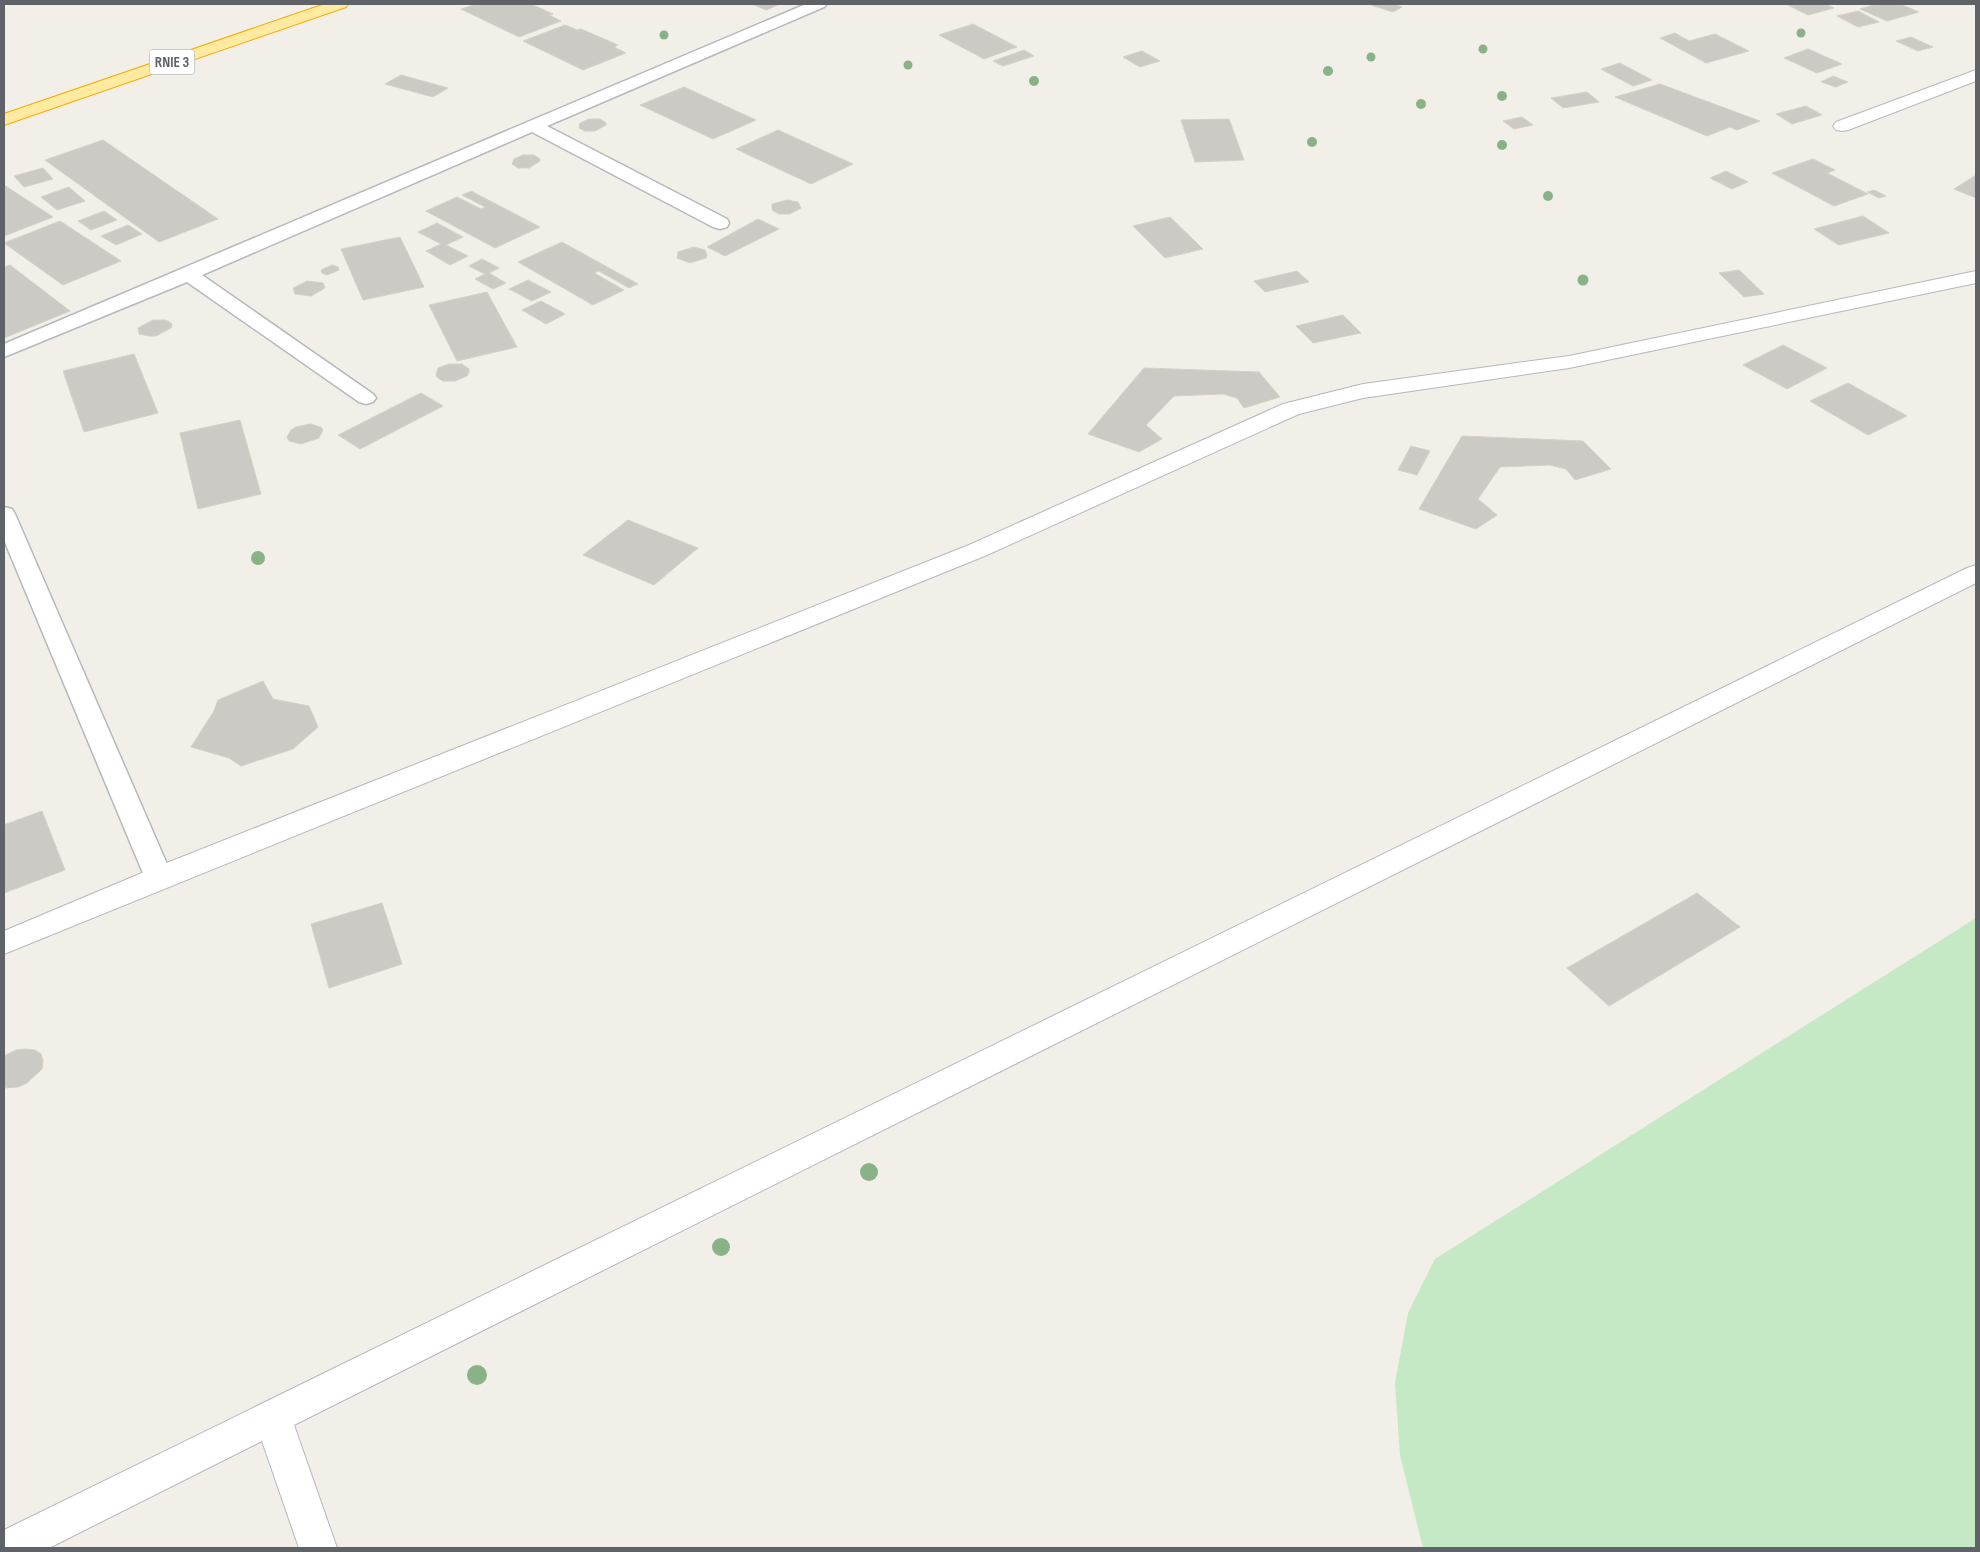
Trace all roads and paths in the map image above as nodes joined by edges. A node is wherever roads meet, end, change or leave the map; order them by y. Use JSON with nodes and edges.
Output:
{"nodes":[{"id":1,"x":340,"y":4,"type":"edge"},
{"id":2,"x":819,"y":4,"type":"edge"},
{"id":3,"x":1976,"y":75,"type":"edge"},
{"id":4,"x":4,"y":120,"type":"edge"},
{"id":5,"x":534,"y":126,"type":"junction"},
{"id":6,"x":1842,"y":126,"type":"dead end"},
{"id":7,"x":720,"y":223,"type":"dead end"},
{"id":8,"x":190,"y":275,"type":"junction"},
{"id":9,"x":1976,"y":277,"type":"edge"},
{"id":10,"x":4,"y":351,"type":"edge"},
{"id":11,"x":366,"y":398,"type":"dead end"},
{"id":12,"x":4,"y":514,"type":"edge"},
{"id":13,"x":1976,"y":573,"type":"edge"},
{"id":14,"x":159,"y":878,"type":"junction"},
{"id":15,"x":4,"y":943,"type":"edge"},
{"id":16,"x":273,"y":1418,"type":"junction"},
{"id":17,"x":9,"y":1548,"type":"edge"},
{"id":18,"x":318,"y":1548,"type":"edge"}],
"edges":[{"from":1,"to":4,"type":"highway","number":"RNIE 3"},
{"from":2,"to":5,"type":"lane"},
{"from":3,"to":6,"type":"street"},
{"from":5,"to":7,"type":"lane"},
{"from":5,"to":8,"type":"lane"},
{"from":8,"to":10,"type":"lane"},
{"from":8,"to":11,"type":"lane"},
{"from":9,"to":14,"type":"street"},
{"from":12,"to":14,"type":"lane"},
{"from":13,"to":16,"type":"street"},
{"from":14,"to":15,"type":"street"},
{"from":16,"to":17,"type":"street"},
{"from":16,"to":18,"type":"street"}]}
